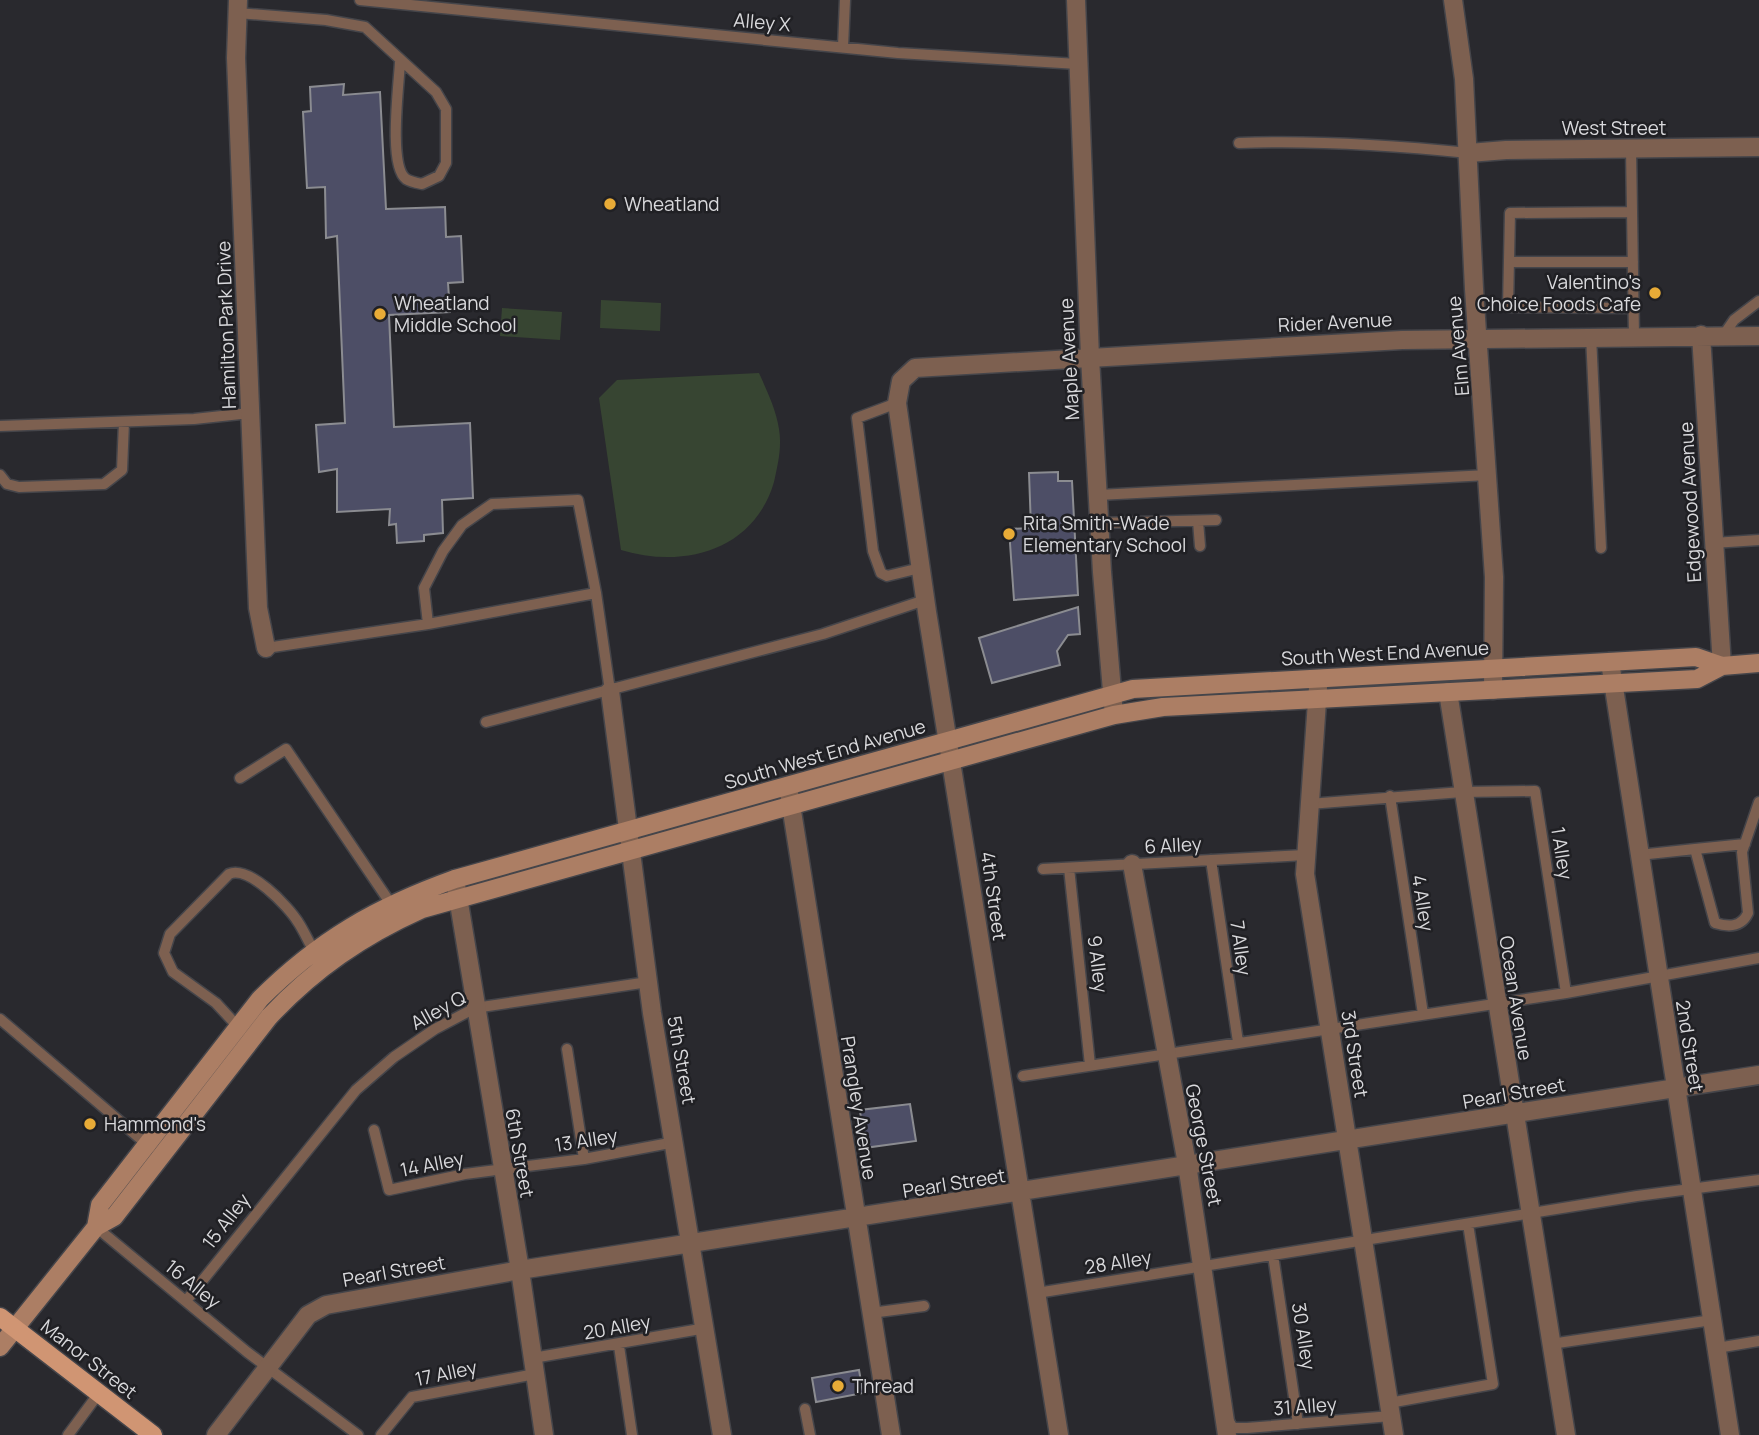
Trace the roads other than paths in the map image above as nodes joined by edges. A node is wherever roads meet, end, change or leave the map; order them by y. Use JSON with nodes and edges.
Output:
{"nodes":[{"id":1,"x":360,"y":0,"type":"edge"},
{"id":2,"x":845,"y":0,"type":"edge"},
{"id":3,"x":1076,"y":0,"type":"edge"},
{"id":4,"x":1453,"y":0,"type":"edge"},
{"id":5,"x":237,"y":6,"type":"edge"},
{"id":6,"x":843,"y":47,"type":"junction"},
{"id":7,"x":400,"y":62,"type":"junction"},
{"id":8,"x":1078,"y":64,"type":"junction"},
{"id":9,"x":1239,"y":143,"type":"dead end"},
{"id":10,"x":1759,"y":147,"type":"edge"},
{"id":11,"x":1631,"y":149,"type":"junction"},
{"id":12,"x":1469,"y":153,"type":"junction"},
{"id":13,"x":1632,"y":212,"type":"junction"},
{"id":14,"x":1509,"y":262,"type":"junction"},
{"id":15,"x":1633,"y":262,"type":"junction"},
{"id":16,"x":1759,"y":301,"type":"edge"},
{"id":17,"x":1633,"y":308,"type":"junction"},
{"id":18,"x":1591,"y":335,"type":"junction"},
{"id":19,"x":1633,"y":335,"type":"junction"},
{"id":20,"x":1701,"y":335,"type":"junction"},
{"id":21,"x":1723,"y":336,"type":"junction"},
{"id":22,"x":1759,"y":336,"type":"edge"},
{"id":23,"x":1478,"y":338,"type":"junction"},
{"id":24,"x":1090,"y":357,"type":"junction"},
{"id":25,"x":897,"y":403,"type":"junction"},
{"id":26,"x":250,"y":412,"type":"junction"},
{"id":27,"x":124,"y":422,"type":"junction"},
{"id":28,"x":0,"y":426,"type":"edge"},
{"id":29,"x":0,"y":475,"type":"edge"},
{"id":30,"x":1488,"y":475,"type":"junction"},
{"id":31,"x":1098,"y":495,"type":"junction"},
{"id":32,"x":1216,"y":520,"type":"dead end"},
{"id":33,"x":1198,"y":521,"type":"junction"},
{"id":34,"x":1099,"y":523,"type":"junction"},
{"id":35,"x":1759,"y":540,"type":"edge"},
{"id":36,"x":1713,"y":543,"type":"junction"},
{"id":37,"x":1200,"y":546,"type":"dead end"},
{"id":38,"x":1601,"y":548,"type":"dead end"},
{"id":39,"x":920,"y":568,"type":"junction"},
{"id":40,"x":596,"y":593,"type":"junction"},
{"id":41,"x":925,"y":600,"type":"junction"},
{"id":42,"x":428,"y":624,"type":"junction"},
{"id":43,"x":266,"y":648,"type":"joint"},
{"id":44,"x":1610,"y":662,"type":"junction"},
{"id":45,"x":1759,"y":663,"type":"edge"},
{"id":46,"x":1722,"y":666,"type":"junction"},
{"id":47,"x":1493,"y":668,"type":"junction"},
{"id":48,"x":1318,"y":678,"type":"junction"},
{"id":49,"x":1613,"y":683,"type":"junction"},
{"id":50,"x":1493,"y":690,"type":"junction"},
{"id":51,"x":610,"y":691,"type":"junction"},
{"id":52,"x":1448,"y":692,"type":"junction"},
{"id":53,"x":1112,"y":694,"type":"junction"},
{"id":54,"x":1317,"y":699,"type":"junction"},
{"id":55,"x":1114,"y":715,"type":"junction"},
{"id":56,"x":486,"y":722,"type":"dead end"},
{"id":57,"x":948,"y":741,"type":"junction"},
{"id":58,"x":952,"y":761,"type":"junction"},
{"id":59,"x":240,"y":778,"type":"dead end"},
{"id":60,"x":788,"y":786,"type":"junction"},
{"id":61,"x":1462,"y":792,"type":"junction"},
{"id":62,"x":1390,"y":796,"type":"junction"},
{"id":63,"x":1759,"y":802,"type":"edge"},
{"id":64,"x":1309,"y":804,"type":"junction"},
{"id":65,"x":791,"y":806,"type":"junction"},
{"id":66,"x":627,"y":832,"type":"junction"},
{"id":67,"x":1745,"y":844,"type":"junction"},
{"id":68,"x":1695,"y":849,"type":"junction"},
{"id":69,"x":630,"y":851,"type":"junction"},
{"id":70,"x":1304,"y":855,"type":"junction"},
{"id":71,"x":1639,"y":855,"type":"junction"},
{"id":72,"x":1211,"y":860,"type":"junction"},
{"id":73,"x":1132,"y":864,"type":"junction"},
{"id":74,"x":1069,"y":868,"type":"junction"},
{"id":75,"x":1043,"y":869,"type":"dead end"},
{"id":76,"x":455,"y":879,"type":"junction"},
{"id":77,"x":458,"y":899,"type":"junction"},
{"id":78,"x":391,"y":904,"type":"junction"},
{"id":79,"x":314,"y":951,"type":"junction"},
{"id":80,"x":1759,"y":957,"type":"edge"},
{"id":81,"x":1658,"y":976,"type":"junction"},
{"id":82,"x":648,"y":982,"type":"junction"},
{"id":83,"x":1566,"y":993,"type":"junction"},
{"id":84,"x":1496,"y":1002,"type":"junction"},
{"id":85,"x":475,"y":1008,"type":"junction"},
{"id":86,"x":1423,"y":1014,"type":"junction"},
{"id":87,"x":0,"y":1019,"type":"edge"},
{"id":88,"x":239,"y":1027,"type":"junction"},
{"id":89,"x":1330,"y":1028,"type":"junction"},
{"id":90,"x":252,"y":1040,"type":"junction"},
{"id":91,"x":1238,"y":1042,"type":"junction"},
{"id":92,"x":567,"y":1049,"type":"dead end"},
{"id":93,"x":1165,"y":1053,"type":"junction"},
{"id":94,"x":1090,"y":1065,"type":"junction"},
{"id":95,"x":1759,"y":1075,"type":"edge"},
{"id":96,"x":1023,"y":1076,"type":"dead end"},
{"id":97,"x":1675,"y":1088,"type":"junction"},
{"id":98,"x":1513,"y":1113,"type":"junction"},
{"id":99,"x":374,"y":1130,"type":"dead end"},
{"id":100,"x":1348,"y":1141,"type":"junction"},
{"id":101,"x":676,"y":1142,"type":"junction"},
{"id":102,"x":147,"y":1144,"type":"junction"},
{"id":103,"x":162,"y":1156,"type":"junction"},
{"id":104,"x":584,"y":1159,"type":"junction"},
{"id":105,"x":293,"y":1164,"type":"joint"},
{"id":106,"x":1187,"y":1164,"type":"junction"},
{"id":107,"x":502,"y":1169,"type":"junction"},
{"id":108,"x":1759,"y":1180,"type":"edge"},
{"id":109,"x":1691,"y":1188,"type":"junction"},
{"id":110,"x":1021,"y":1193,"type":"junction"},
{"id":111,"x":1529,"y":1213,"type":"junction"},
{"id":112,"x":856,"y":1220,"type":"junction"},
{"id":113,"x":1468,"y":1224,"type":"junction"},
{"id":114,"x":96,"y":1227,"type":"junction"},
{"id":115,"x":1363,"y":1240,"type":"junction"},
{"id":116,"x":693,"y":1245,"type":"junction"},
{"id":117,"x":1273,"y":1255,"type":"junction"},
{"id":118,"x":1204,"y":1266,"type":"junction"},
{"id":119,"x":520,"y":1270,"type":"junction"},
{"id":120,"x":1037,"y":1293,"type":"junction"},
{"id":121,"x":186,"y":1301,"type":"junction"},
{"id":122,"x":924,"y":1306,"type":"dead end"},
{"id":123,"x":871,"y":1313,"type":"junction"},
{"id":124,"x":0,"y":1317,"type":"edge"},
{"id":125,"x":1712,"y":1320,"type":"junction"},
{"id":126,"x":15,"y":1328,"type":"junction"},
{"id":127,"x":706,"y":1328,"type":"junction"},
{"id":128,"x":1759,"y":1341,"type":"edge"},
{"id":129,"x":1551,"y":1344,"type":"junction"},
{"id":130,"x":619,"y":1346,"type":"junction"},
{"id":131,"x":0,"y":1347,"type":"edge"},
{"id":132,"x":1717,"y":1348,"type":"junction"},
{"id":133,"x":534,"y":1366,"type":"junction"},
{"id":134,"x":268,"y":1368,"type":"junction"},
{"id":135,"x":99,"y":1393,"type":"junction"},
{"id":136,"x":805,"y":1409,"type":"dead end"},
{"id":137,"x":1390,"y":1410,"type":"junction"},
{"id":138,"x":1297,"y":1424,"type":"junction"},
{"id":139,"x":1226,"y":1426,"type":"edge"},
{"id":140,"x":68,"y":1435,"type":"edge"},
{"id":141,"x":153,"y":1435,"type":"edge"},
{"id":142,"x":216,"y":1435,"type":"edge"},
{"id":143,"x":358,"y":1435,"type":"edge"},
{"id":144,"x":381,"y":1435,"type":"edge"},
{"id":145,"x":544,"y":1435,"type":"edge"},
{"id":146,"x":632,"y":1435,"type":"edge"},
{"id":147,"x":722,"y":1435,"type":"edge"},
{"id":148,"x":810,"y":1435,"type":"edge"},
{"id":149,"x":891,"y":1435,"type":"edge"},
{"id":150,"x":1059,"y":1435,"type":"edge"},
{"id":151,"x":1394,"y":1435,"type":"edge"},
{"id":152,"x":1566,"y":1435,"type":"edge"},
{"id":153,"x":1730,"y":1435,"type":"edge"}],
"edges":[{"from":1,"to":6,"type":"lane","name":"Alley X"},
{"from":2,"to":6,"type":"lane"},
{"from":3,"to":8,"type":"street","name":"Maple Avenue"},
{"from":4,"to":12,"type":"street","name":"Elm Avenue"},
{"from":5,"to":7,"type":"lane"},
{"from":5,"to":26,"type":"street","name":"Hamilton Park Drive"},
{"from":6,"to":8,"type":"lane","name":"Alley X"},
{"from":7,"to":7,"type":"lane"},
{"from":8,"to":24,"type":"street","name":"Maple Avenue"},
{"from":9,"to":12,"type":"lane"},
{"from":10,"to":11,"type":"street","name":"West Street"},
{"from":11,"to":12,"type":"street","name":"West Street"},
{"from":11,"to":13,"type":"lane"},
{"from":12,"to":23,"type":"street","name":"Elm Avenue"},
{"from":13,"to":14,"type":"lane"},
{"from":13,"to":15,"type":"lane"},
{"from":14,"to":15,"type":"lane"},
{"from":14,"to":17,"type":"lane"},
{"from":15,"to":17,"type":"lane"},
{"from":16,"to":21,"type":"lane"},
{"from":17,"to":19,"type":"lane"},
{"from":18,"to":19,"type":"street","name":"Rider Avenue"},
{"from":18,"to":23,"type":"street","name":"Rider Avenue"},
{"from":18,"to":38,"type":"lane"},
{"from":19,"to":20,"type":"street","name":"Rider Avenue"},
{"from":20,"to":21,"type":"street","name":"Rider Avenue"},
{"from":20,"to":36,"type":"street","name":"Edgewood Avenue"},
{"from":21,"to":22,"type":"street","name":"Rider Avenue"},
{"from":23,"to":24,"type":"street","name":"Rider Avenue"},
{"from":23,"to":30,"type":"street","name":"Elm Avenue"},
{"from":24,"to":25,"type":"street","name":"Rider Avenue"},
{"from":24,"to":31,"type":"street","name":"Maple Avenue"},
{"from":25,"to":39,"type":"street","name":"4th Street"},
{"from":25,"to":39,"type":"lane"},
{"from":26,"to":27,"type":"lane"},
{"from":26,"to":43,"type":"street","name":"Hamilton Park Drive"},
{"from":27,"to":28,"type":"lane"},
{"from":27,"to":29,"type":"lane"},
{"from":30,"to":31,"type":"lane"},
{"from":30,"to":47,"type":"street","name":"Elm Avenue"},
{"from":31,"to":34,"type":"street","name":"Maple Avenue"},
{"from":32,"to":33,"type":"lane"},
{"from":33,"to":34,"type":"lane"},
{"from":33,"to":37,"type":"lane"},
{"from":34,"to":53,"type":"street","name":"Maple Avenue"},
{"from":35,"to":36,"type":"lane"},
{"from":36,"to":46,"type":"street","name":"Edgewood Avenue"},
{"from":39,"to":41,"type":"street","name":"4th Street"},
{"from":40,"to":42,"type":"lane"},
{"from":40,"to":42,"type":"lane"},
{"from":40,"to":51,"type":"lane"},
{"from":41,"to":51,"type":"lane"},
{"from":41,"to":57,"type":"street","name":"4th Street"},
{"from":42,"to":43,"type":"lane"},
{"from":44,"to":46,"type":"main road","name":"South West End Avenue"},
{"from":44,"to":47,"type":"main road","name":"South West End Avenue"},
{"from":44,"to":49,"type":"street","name":"2nd Street"},
{"from":45,"to":46,"type":"main road","name":"South West End Avenue"},
{"from":46,"to":49,"type":"main road","name":"South West End Avenue"},
{"from":47,"to":48,"type":"main road","name":"South West End Avenue"},
{"from":47,"to":50,"type":"street","name":"Elm Avenue"},
{"from":48,"to":53,"type":"main road","name":"South West End Avenue"},
{"from":48,"to":54,"type":"street","name":"3rd Street"},
{"from":49,"to":50,"type":"main road","name":"South West End Avenue"},
{"from":49,"to":71,"type":"street","name":"2nd Street"},
{"from":50,"to":52,"type":"main road","name":"South West End Avenue"},
{"from":51,"to":56,"type":"lane"},
{"from":51,"to":66,"type":"street","name":"5th Street"},
{"from":52,"to":54,"type":"main road","name":"South West End Avenue"},
{"from":52,"to":61,"type":"street","name":"Ocean Avenue"},
{"from":53,"to":55,"type":"street","name":"Maple Avenue"},
{"from":53,"to":57,"type":"main road","name":"South West End Avenue"},
{"from":54,"to":55,"type":"main road","name":"South West End Avenue"},
{"from":54,"to":64,"type":"street","name":"3rd Street"},
{"from":55,"to":58,"type":"main road","name":"South West End Avenue"},
{"from":57,"to":58,"type":"street","name":"4th Street"},
{"from":57,"to":60,"type":"main road","name":"South West End Avenue"},
{"from":58,"to":65,"type":"main road","name":"South West End Avenue"},
{"from":58,"to":110,"type":"street","name":"4th Street"},
{"from":59,"to":78,"type":"lane"},
{"from":60,"to":65,"type":"street","name":"Prangley Avenue"},
{"from":60,"to":66,"type":"main road","name":"South West End Avenue"},
{"from":61,"to":62,"type":"lane"},
{"from":61,"to":83,"type":"lane","name":"1 Alley"},
{"from":61,"to":84,"type":"street","name":"Ocean Avenue"},
{"from":62,"to":64,"type":"lane"},
{"from":62,"to":86,"type":"lane","name":"4 Alley"},
{"from":63,"to":67,"type":"lane"},
{"from":64,"to":70,"type":"street","name":"3rd Street"},
{"from":65,"to":69,"type":"main road","name":"South West End Avenue"},
{"from":65,"to":112,"type":"street","name":"Prangley Avenue"},
{"from":66,"to":69,"type":"street","name":"5th Street"},
{"from":66,"to":76,"type":"main road","name":"South West End Avenue"},
{"from":67,"to":68,"type":"lane"},
{"from":67,"to":68,"type":"lane"},
{"from":68,"to":71,"type":"lane"},
{"from":69,"to":77,"type":"main road","name":"South West End Avenue"},
{"from":69,"to":82,"type":"street","name":"5th Street"},
{"from":70,"to":72,"type":"lane","name":"6 Alley"},
{"from":70,"to":89,"type":"street","name":"3rd Street"},
{"from":71,"to":81,"type":"street","name":"2nd Street"},
{"from":72,"to":73,"type":"lane","name":"6 Alley"},
{"from":72,"to":91,"type":"lane","name":"7 Alley"},
{"from":73,"to":74,"type":"lane","name":"6 Alley"},
{"from":73,"to":93,"type":"street","name":"George Street"},
{"from":74,"to":75,"type":"lane","name":"6 Alley"},
{"from":74,"to":94,"type":"lane","name":"9 Alley"},
{"from":76,"to":77,"type":"street","name":"6th Street"},
{"from":76,"to":78,"type":"main road","name":"South West End Avenue"},
{"from":77,"to":85,"type":"street","name":"6th Street"},
{"from":77,"to":90,"type":"main road","name":"South West End Avenue"},
{"from":78,"to":79,"type":"main road","name":"South West End Avenue"},
{"from":79,"to":88,"type":"main road","name":"South West End Avenue"},
{"from":79,"to":88,"type":"lane"},
{"from":80,"to":81,"type":"lane"},
{"from":81,"to":83,"type":"lane"},
{"from":81,"to":97,"type":"street","name":"2nd Street"},
{"from":82,"to":85,"type":"lane","name":"Alley Q"},
{"from":82,"to":101,"type":"street","name":"5th Street"},
{"from":83,"to":84,"type":"lane"},
{"from":84,"to":86,"type":"lane"},
{"from":84,"to":98,"type":"street","name":"Ocean Avenue"},
{"from":85,"to":105,"type":"lane","name":"Alley Q"},
{"from":85,"to":107,"type":"street","name":"6th Street"},
{"from":86,"to":89,"type":"lane"},
{"from":87,"to":102,"type":"lane"},
{"from":88,"to":90,"type":"lane"},
{"from":88,"to":102,"type":"main road","name":"South West End Avenue"},
{"from":89,"to":91,"type":"lane"},
{"from":89,"to":100,"type":"street","name":"3rd Street"},
{"from":90,"to":103,"type":"main road","name":"South West End Avenue"},
{"from":91,"to":93,"type":"lane"},
{"from":92,"to":104,"type":"lane"},
{"from":93,"to":94,"type":"lane"},
{"from":93,"to":106,"type":"street","name":"George Street"},
{"from":94,"to":96,"type":"lane"},
{"from":95,"to":97,"type":"street","name":"Pearl Street"},
{"from":97,"to":98,"type":"street","name":"Pearl Street"},
{"from":97,"to":109,"type":"street","name":"2nd Street"},
{"from":98,"to":100,"type":"street","name":"Pearl Street"},
{"from":98,"to":111,"type":"street","name":"Ocean Avenue"},
{"from":99,"to":107,"type":"lane","name":"14 Alley"},
{"from":100,"to":106,"type":"street","name":"Pearl Street"},
{"from":100,"to":115,"type":"street","name":"3rd Street"},
{"from":101,"to":104,"type":"lane","name":"13 Alley"},
{"from":101,"to":116,"type":"street","name":"5th Street"},
{"from":102,"to":103,"type":"lane"},
{"from":102,"to":114,"type":"main road","name":"South West End Avenue"},
{"from":103,"to":114,"type":"main road","name":"South West End Avenue"},
{"from":104,"to":107,"type":"lane","name":"13 Alley"},
{"from":105,"to":121,"type":"lane","name":"15 Alley"},
{"from":106,"to":110,"type":"street","name":"Pearl Street"},
{"from":106,"to":118,"type":"street","name":"George Street"},
{"from":107,"to":119,"type":"street","name":"6th Street"},
{"from":108,"to":109,"type":"lane","name":"28 Alley"},
{"from":109,"to":111,"type":"lane","name":"28 Alley"},
{"from":109,"to":125,"type":"street","name":"2nd Street"},
{"from":110,"to":112,"type":"street","name":"Pearl Street"},
{"from":110,"to":120,"type":"street","name":"4th Street"},
{"from":111,"to":113,"type":"lane","name":"28 Alley"},
{"from":111,"to":129,"type":"street","name":"Ocean Avenue"},
{"from":112,"to":116,"type":"street","name":"Pearl Street"},
{"from":112,"to":123,"type":"street","name":"Prangley Avenue"},
{"from":113,"to":115,"type":"lane","name":"28 Alley"},
{"from":113,"to":137,"type":"lane","name":"31 Alley"},
{"from":114,"to":121,"type":"lane","name":"16 Alley"},
{"from":114,"to":126,"type":"main road","name":"South West End Avenue"},
{"from":115,"to":117,"type":"lane","name":"28 Alley"},
{"from":115,"to":137,"type":"street","name":"3rd Street"},
{"from":116,"to":119,"type":"street","name":"Pearl Street"},
{"from":116,"to":127,"type":"street","name":"5th Street"},
{"from":117,"to":118,"type":"lane","name":"28 Alley"},
{"from":117,"to":138,"type":"lane","name":"30 Alley"},
{"from":118,"to":120,"type":"lane","name":"28 Alley"},
{"from":118,"to":139,"type":"street","name":"George Street"},
{"from":119,"to":133,"type":"street","name":"6th Street"},
{"from":119,"to":134,"type":"street","name":"Pearl Street"},
{"from":120,"to":150,"type":"street","name":"4th Street"},
{"from":121,"to":134,"type":"lane","name":"16 Alley"},
{"from":122,"to":123,"type":"lane"},
{"from":123,"to":149,"type":"street","name":"Prangley Avenue"},
{"from":124,"to":126,"type":"main road","name":"Manor Street"},
{"from":125,"to":129,"type":"lane"},
{"from":125,"to":132,"type":"street","name":"2nd Street"},
{"from":126,"to":131,"type":"main road","name":"South West End Avenue"},
{"from":126,"to":135,"type":"main road","name":"Manor Street"},
{"from":127,"to":130,"type":"lane","name":"20 Alley"},
{"from":127,"to":147,"type":"street","name":"5th Street"},
{"from":128,"to":132,"type":"lane"},
{"from":129,"to":152,"type":"street","name":"Ocean Avenue"},
{"from":130,"to":133,"type":"lane","name":"20 Alley"},
{"from":130,"to":146,"type":"lane"},
{"from":132,"to":153,"type":"street","name":"2nd Street"},
{"from":133,"to":144,"type":"lane","name":"17 Alley"},
{"from":133,"to":145,"type":"street","name":"6th Street"},
{"from":134,"to":142,"type":"street","name":"Pearl Street"},
{"from":134,"to":143,"type":"lane","name":"16 Alley"},
{"from":135,"to":140,"type":"lane"},
{"from":135,"to":141,"type":"main road","name":"Manor Street"},
{"from":136,"to":148,"type":"lane"},
{"from":137,"to":138,"type":"lane","name":"31 Alley"},
{"from":137,"to":151,"type":"street","name":"3rd Street"},
{"from":138,"to":139,"type":"lane","name":"31 Alley"}]}
